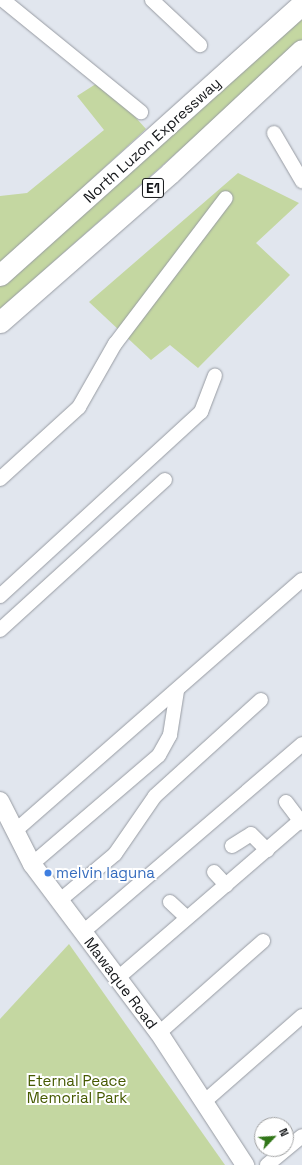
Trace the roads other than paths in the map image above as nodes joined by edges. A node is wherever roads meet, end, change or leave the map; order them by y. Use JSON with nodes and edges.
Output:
{"nodes":[{"id":1,"x":3,"y":0,"type":"edge"},
{"id":2,"x":152,"y":0,"type":"edge"},
{"id":3,"x":302,"y":4,"type":"edge"},
{"id":4,"x":200,"y":45,"type":"dead end"},
{"id":5,"x":302,"y":50,"type":"edge"},
{"id":6,"x":141,"y":112,"type":"dead end"},
{"id":7,"x":274,"y":133,"type":"dead end"},
{"id":8,"x":302,"y":181,"type":"edge"},
{"id":9,"x":226,"y":198,"type":"dead end"},
{"id":10,"x":0,"y":275,"type":"edge"},
{"id":11,"x":0,"y":322,"type":"edge"},
{"id":12,"x":215,"y":376,"type":"dead end"},
{"id":13,"x":0,"y":479,"type":"edge"},
{"id":14,"x":165,"y":480,"type":"dead end"},
{"id":15,"x":302,"y":580,"type":"edge"},
{"id":16,"x":0,"y":596,"type":"edge"},
{"id":17,"x":0,"y":630,"type":"edge"},
{"id":18,"x":177,"y":691,"type":"junction"},
{"id":19,"x":261,"y":700,"type":"dead end"},
{"id":20,"x":302,"y":744,"type":"edge"},
{"id":21,"x":0,"y":801,"type":"edge"},
{"id":22,"x":286,"y":802,"type":"dead end"},
{"id":23,"x":301,"y":821,"type":"edge"},
{"id":24,"x":15,"y":831,"type":"junction"},
{"id":25,"x":232,"y":846,"type":"dead end"},
{"id":26,"x":267,"y":850,"type":"junction"},
{"id":27,"x":32,"y":864,"type":"junction"},
{"id":28,"x":214,"y":872,"type":"dead end"},
{"id":29,"x":226,"y":885,"type":"junction"},
{"id":30,"x":59,"y":901,"type":"junction"},
{"id":31,"x":170,"y":902,"type":"dead end"},
{"id":32,"x":187,"y":918,"type":"junction"},
{"id":33,"x":83,"y":932,"type":"junction"},
{"id":34,"x":263,"y":941,"type":"dead end"},
{"id":35,"x":119,"y":977,"type":"junction"},
{"id":36,"x":302,"y":1016,"type":"edge"},
{"id":37,"x":159,"y":1033,"type":"junction"},
{"id":38,"x":205,"y":1101,"type":"junction"},
{"id":39,"x":302,"y":1136,"type":"edge"},
{"id":40,"x":244,"y":1165,"type":"edge"},
{"id":41,"x":268,"y":1165,"type":"edge"}],
"edges":[{"from":1,"to":6,"type":"street"},
{"from":2,"to":4,"type":"street"},
{"from":3,"to":10,"type":"highway","name":"North Luzon Expressway","number":"E1"},
{"from":5,"to":11,"type":"highway","number":"E1"},
{"from":7,"to":8,"type":"street"},
{"from":9,"to":13,"type":"street"},
{"from":12,"to":16,"type":"street"},
{"from":14,"to":17,"type":"street"},
{"from":15,"to":18,"type":"street"},
{"from":18,"to":24,"type":"street"},
{"from":18,"to":27,"type":"street"},
{"from":19,"to":30,"type":"street"},
{"from":20,"to":33,"type":"street"},
{"from":21,"to":24,"type":"main road","name":"Mawaque Road"},
{"from":22,"to":23,"type":"street"},
{"from":23,"to":26,"type":"street"},
{"from":24,"to":27,"type":"main road","name":"Mawaque Road"},
{"from":25,"to":26,"type":"street"},
{"from":26,"to":29,"type":"street"},
{"from":27,"to":30,"type":"main road","name":"Mawaque Road"},
{"from":28,"to":29,"type":"street"},
{"from":29,"to":32,"type":"street"},
{"from":30,"to":33,"type":"main road","name":"Mawaque Road"},
{"from":31,"to":32,"type":"street"},
{"from":32,"to":35,"type":"street"},
{"from":33,"to":35,"type":"main road","name":"Mawaque Road"},
{"from":34,"to":37,"type":"street"},
{"from":35,"to":37,"type":"main road","name":"Mawaque Road"},
{"from":36,"to":38,"type":"street"},
{"from":37,"to":38,"type":"main road","name":"Mawaque Road"},
{"from":38,"to":40,"type":"main road","name":"Mawaque Road"},
{"from":39,"to":41,"type":"street"}]}
